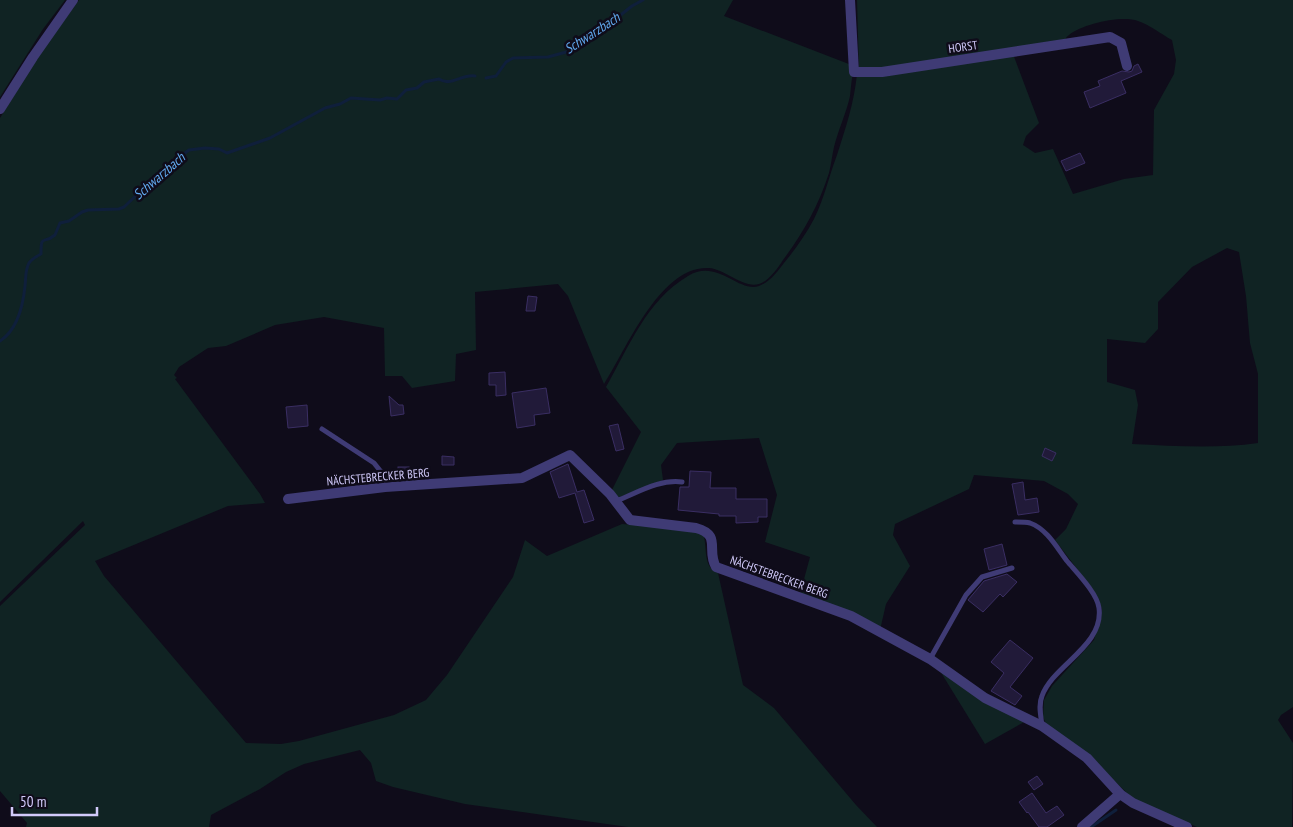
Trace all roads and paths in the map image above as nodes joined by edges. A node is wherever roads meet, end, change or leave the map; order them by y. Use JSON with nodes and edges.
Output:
{"nodes":[{"id":1,"x":73,"y":0,"type":"edge"},
{"id":2,"x":850,"y":0,"type":"edge"},
{"id":3,"x":1127,"y":66,"type":"dead end"},
{"id":4,"x":0,"y":109,"type":"edge"},
{"id":5,"x":322,"y":429,"type":"dead end"},
{"id":6,"x":682,"y":482,"type":"dead end"},
{"id":7,"x":385,"y":487,"type":"junction"},
{"id":8,"x":288,"y":499,"type":"dead end"},
{"id":9,"x":615,"y":501,"type":"junction"},
{"id":10,"x":1015,"y":522,"type":"dead end"},
{"id":11,"x":1012,"y":568,"type":"dead end"},
{"id":12,"x":930,"y":659,"type":"junction"},
{"id":13,"x":1042,"y":726,"type":"junction"},
{"id":14,"x":1120,"y":794,"type":"junction"},
{"id":15,"x":1082,"y":827,"type":"edge"},
{"id":16,"x":1187,"y":827,"type":"edge"}],
"edges":[{"from":1,"to":4,"type":"street"},
{"from":2,"to":3,"type":"street","name":"HORST"},
{"from":5,"to":7,"type":"lane"},
{"from":6,"to":9,"type":"lane"},
{"from":7,"to":8,"type":"street","name":"NÄCHSTEBRECKER BERG"},
{"from":7,"to":9,"type":"street","name":"NÄCHSTEBRECKER BERG"},
{"from":9,"to":12,"type":"street","name":"NÄCHSTEBRECKER BERG"},
{"from":10,"to":13,"type":"lane"},
{"from":11,"to":12,"type":"lane"},
{"from":12,"to":13,"type":"street","name":"NÄCHSTEBRECKER BERG"},
{"from":13,"to":14,"type":"street","name":"NÄCHSTEBRECKER BERG"},
{"from":14,"to":15,"type":"street"},
{"from":14,"to":16,"type":"street","name":"NÄCHSTEBRECKER BERG"}]}
